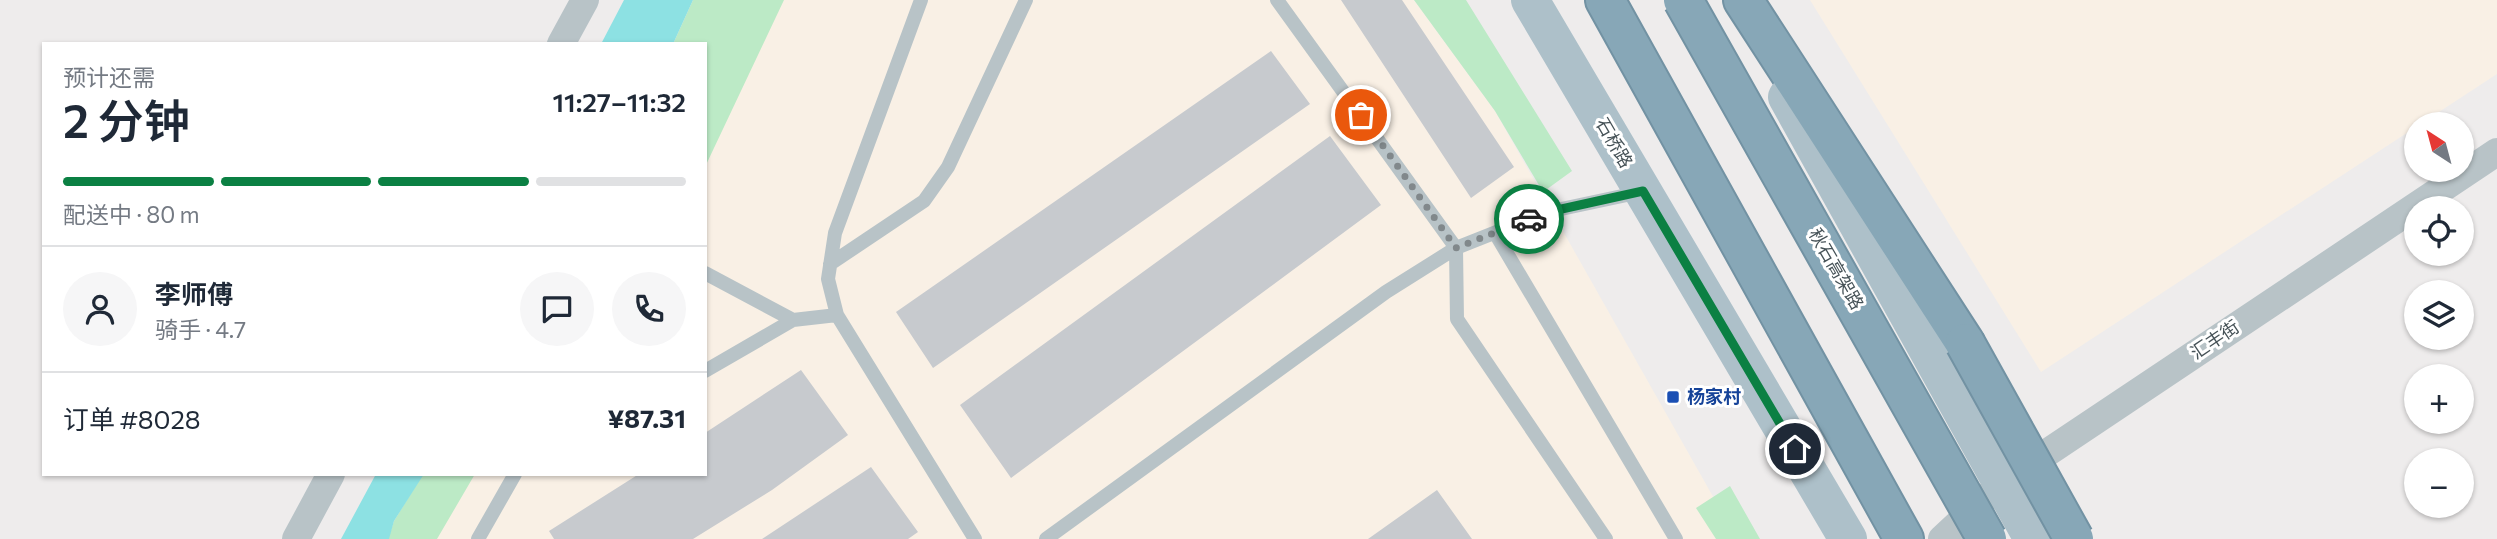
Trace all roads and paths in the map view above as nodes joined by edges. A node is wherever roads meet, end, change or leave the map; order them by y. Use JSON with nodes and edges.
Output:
{"nodes":[{"id":1,"x":584,"y":0,"type":"edge"},
{"id":2,"x":921,"y":0,"type":"edge"},
{"id":3,"x":1026,"y":0,"type":"edge"},
{"id":4,"x":1277,"y":0,"type":"edge"},
{"id":5,"x":1530,"y":0,"type":"edge"},
{"id":6,"x":1605,"y":0,"type":"edge"},
{"id":7,"x":1683,"y":0,"type":"edge"},
{"id":8,"x":1733,"y":0,"type":"edge"},
{"id":9,"x":1743,"y":0,"type":"edge"},
{"id":10,"x":562,"y":42,"type":"edge"},
{"id":11,"x":2497,"y":152,"type":"edge"},
{"id":12,"x":1643,"y":191,"type":"junction"},
{"id":13,"x":1495,"y":233,"type":"junction"},
{"id":14,"x":1456,"y":248,"type":"junction"},
{"id":15,"x":830,"y":264,"type":"junction"},
{"id":16,"x":707,"y":274,"type":"edge"},
{"id":17,"x":837,"y":315,"type":"junction"},
{"id":18,"x":793,"y":320,"type":"junction"},
{"id":19,"x":707,"y":370,"type":"edge"},
{"id":20,"x":330,"y":476,"type":"edge"},
{"id":21,"x":512,"y":480,"type":"edge"},
{"id":22,"x":2001,"y":482,"type":"junction"},
{"id":23,"x":296,"y":539,"type":"edge"},
{"id":24,"x":478,"y":539,"type":"edge"},
{"id":25,"x":975,"y":539,"type":"edge"},
{"id":26,"x":1046,"y":539,"type":"edge"},
{"id":27,"x":1606,"y":539,"type":"edge"},
{"id":28,"x":1676,"y":539,"type":"edge"},
{"id":29,"x":1848,"y":539,"type":"edge"},
{"id":30,"x":1904,"y":539,"type":"edge"},
{"id":31,"x":1942,"y":539,"type":"edge"},
{"id":32,"x":1987,"y":539,"type":"edge"},
{"id":33,"x":2033,"y":539,"type":"edge"},
{"id":34,"x":2074,"y":539,"type":"edge"}],
"edges":[{"from":1,"to":10,"type":"street"},
{"from":2,"to":15,"type":"lane"},
{"from":3,"to":15,"type":"lane"},
{"from":4,"to":14,"type":"lane"},
{"from":5,"to":12,"type":"main road","name":"石桥路"},
{"from":6,"to":30,"type":"highway"},
{"from":7,"to":32,"type":"highway","name":"秋石高架路","bridge":true},
{"from":8,"to":22,"type":"main road"},
{"from":9,"to":34,"type":"highway","bridge":true},
{"from":11,"to":22,"type":"street","name":"汇丰街"},
{"from":12,"to":13,"type":"lane"},
{"from":12,"to":29,"type":"main road","name":"石桥路"},
{"from":13,"to":14,"type":"lane"},
{"from":13,"to":28,"type":"lane"},
{"from":14,"to":26,"type":"lane"},
{"from":14,"to":27,"type":"lane"},
{"from":15,"to":17,"type":"lane"},
{"from":16,"to":18,"type":"lane"},
{"from":17,"to":18,"type":"lane"},
{"from":17,"to":25,"type":"lane"},
{"from":18,"to":19,"type":"lane"},
{"from":20,"to":23,"type":"street"},
{"from":21,"to":24,"type":"lane"},
{"from":22,"to":31,"type":"street","name":"汇丰街"},
{"from":22,"to":33,"type":"main road"}]}
